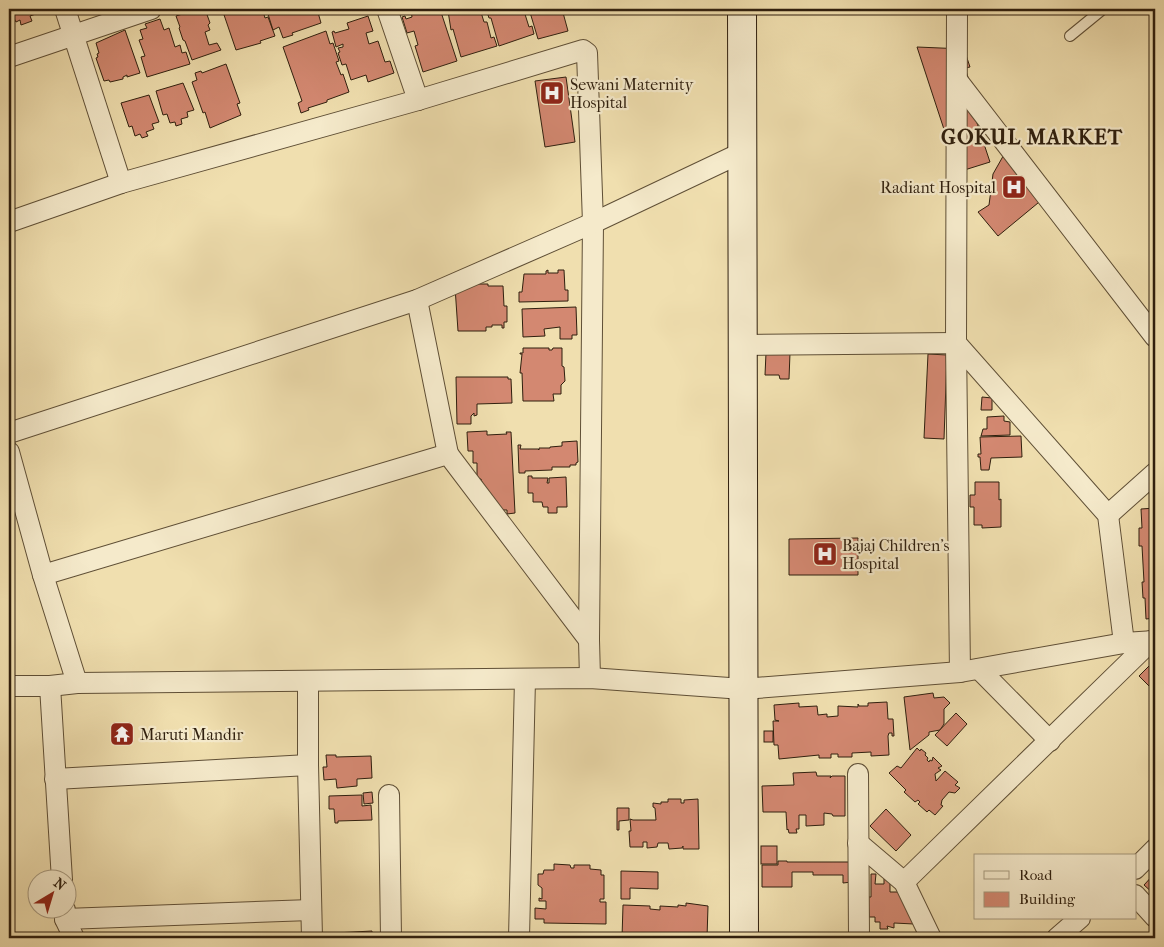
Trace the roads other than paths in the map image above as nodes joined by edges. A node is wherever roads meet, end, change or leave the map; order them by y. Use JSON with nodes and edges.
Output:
{"nodes":[{"id":1,"x":65,"y":9,"type":"edge"},
{"id":2,"x":151,"y":9,"type":"edge"},
{"id":3,"x":387,"y":9,"type":"edge"},
{"id":4,"x":742,"y":9,"type":"edge"},
{"id":5,"x":957,"y":9,"type":"edge"},
{"id":6,"x":1103,"y":9,"type":"edge"},
{"id":7,"x":74,"y":34,"type":"junction"},
{"id":8,"x":1070,"y":36,"type":"dead end"},
{"id":9,"x":9,"y":57,"type":"edge"},
{"id":10,"x":957,"y":80,"type":"junction"},
{"id":11,"x":418,"y":100,"type":"junction"},
{"id":12,"x":742,"y":152,"type":"junction"},
{"id":13,"x":121,"y":183,"type":"junction"},
{"id":14,"x":9,"y":222,"type":"edge"},
{"id":15,"x":593,"y":223,"type":"junction"},
{"id":16,"x":417,"y":300,"type":"junction"},
{"id":17,"x":1155,"y":337,"type":"edge"},
{"id":18,"x":956,"y":343,"type":"junction"},
{"id":19,"x":743,"y":345,"type":"junction"},
{"id":20,"x":9,"y":433,"type":"edge"},
{"id":21,"x":9,"y":452,"type":"edge"},
{"id":22,"x":448,"y":454,"type":"junction"},
{"id":23,"x":1155,"y":473,"type":"edge"},
{"id":24,"x":1108,"y":515,"type":"junction"},
{"id":25,"x":43,"y":575,"type":"junction"},
{"id":26,"x":589,"y":640,"type":"junction"},
{"id":27,"x":1153,"y":641,"type":"edge"},
{"id":28,"x":1124,"y":642,"type":"junction"},
{"id":29,"x":970,"y":670,"type":"junction"},
{"id":30,"x":590,"y":678,"type":"junction"},
{"id":31,"x":525,"y":679,"type":"junction"},
{"id":32,"x":308,"y":682,"type":"junction"},
{"id":33,"x":77,"y":683,"type":"junction"},
{"id":34,"x":9,"y":686,"type":"edge"},
{"id":35,"x":50,"y":686,"type":"junction"},
{"id":36,"x":743,"y":688,"type":"junction"},
{"id":37,"x":1050,"y":740,"type":"junction"},
{"id":38,"x":308,"y":766,"type":"junction"},
{"id":39,"x":858,"y":774,"type":"dead end"},
{"id":40,"x":55,"y":779,"type":"junction"},
{"id":41,"x":388,"y":795,"type":"dead end"},
{"id":42,"x":858,"y":843,"type":"junction"},
{"id":43,"x":1155,"y":849,"type":"edge"},
{"id":44,"x":1136,"y":868,"type":"edge"},
{"id":45,"x":61,"y":870,"type":"edge"},
{"id":46,"x":904,"y":882,"type":"junction"},
{"id":47,"x":1136,"y":896,"type":"edge"},
{"id":48,"x":310,"y":910,"type":"junction"},
{"id":49,"x":78,"y":914,"type":"edge"},
{"id":50,"x":1155,"y":917,"type":"edge"},
{"id":51,"x":67,"y":920,"type":"edge"},
{"id":52,"x":1078,"y":920,"type":"edge"},
{"id":53,"x":74,"y":938,"type":"edge"},
{"id":54,"x":312,"y":938,"type":"edge"},
{"id":55,"x":391,"y":938,"type":"edge"},
{"id":56,"x":519,"y":938,"type":"edge"},
{"id":57,"x":744,"y":938,"type":"edge"},
{"id":58,"x":859,"y":938,"type":"edge"},
{"id":59,"x":931,"y":938,"type":"edge"},
{"id":60,"x":1057,"y":938,"type":"edge"}],
"edges":[{"from":1,"to":7,"type":"street"},
{"from":2,"to":7,"type":"street"},
{"from":3,"to":11,"type":"street"},
{"from":4,"to":12,"type":"main road"},
{"from":5,"to":10,"type":"street"},
{"from":6,"to":8,"type":"lane"},
{"from":7,"to":9,"type":"street"},
{"from":7,"to":13,"type":"street"},
{"from":10,"to":17,"type":"street"},
{"from":10,"to":18,"type":"street"},
{"from":11,"to":13,"type":"street"},
{"from":11,"to":15,"type":"street"},
{"from":12,"to":15,"type":"street"},
{"from":12,"to":19,"type":"main road"},
{"from":13,"to":14,"type":"street"},
{"from":15,"to":16,"type":"street"},
{"from":15,"to":26,"type":"street"},
{"from":16,"to":20,"type":"street"},
{"from":16,"to":22,"type":"street"},
{"from":18,"to":19,"type":"street"},
{"from":18,"to":24,"type":"street"},
{"from":18,"to":29,"type":"street"},
{"from":19,"to":36,"type":"main road"},
{"from":21,"to":25,"type":"street"},
{"from":22,"to":25,"type":"street"},
{"from":22,"to":26,"type":"street"},
{"from":23,"to":24,"type":"street"},
{"from":24,"to":28,"type":"street"},
{"from":25,"to":33,"type":"street"},
{"from":26,"to":30,"type":"street"},
{"from":27,"to":28,"type":"street"},
{"from":27,"to":37,"type":"street"},
{"from":28,"to":29,"type":"street"},
{"from":29,"to":36,"type":"street"},
{"from":29,"to":37,"type":"street"},
{"from":30,"to":31,"type":"street"},
{"from":30,"to":36,"type":"street"},
{"from":31,"to":32,"type":"street"},
{"from":31,"to":56,"type":"street"},
{"from":32,"to":33,"type":"street"},
{"from":32,"to":38,"type":"street"},
{"from":33,"to":35,"type":"street"},
{"from":34,"to":35,"type":"street"},
{"from":35,"to":40,"type":"street"},
{"from":36,"to":57,"type":"main road"},
{"from":37,"to":46,"type":"street"},
{"from":38,"to":40,"type":"street"},
{"from":38,"to":48,"type":"street"},
{"from":39,"to":42,"type":"street"},
{"from":40,"to":45,"type":"street"},
{"from":41,"to":55,"type":"street"},
{"from":42,"to":46,"type":"street"},
{"from":42,"to":58,"type":"street"},
{"from":43,"to":44,"type":"street"},
{"from":46,"to":59,"type":"street"},
{"from":47,"to":50,"type":"street"},
{"from":48,"to":49,"type":"street"},
{"from":48,"to":54,"type":"street"},
{"from":51,"to":53,"type":"street"},
{"from":52,"to":60,"type":"street"}]}
